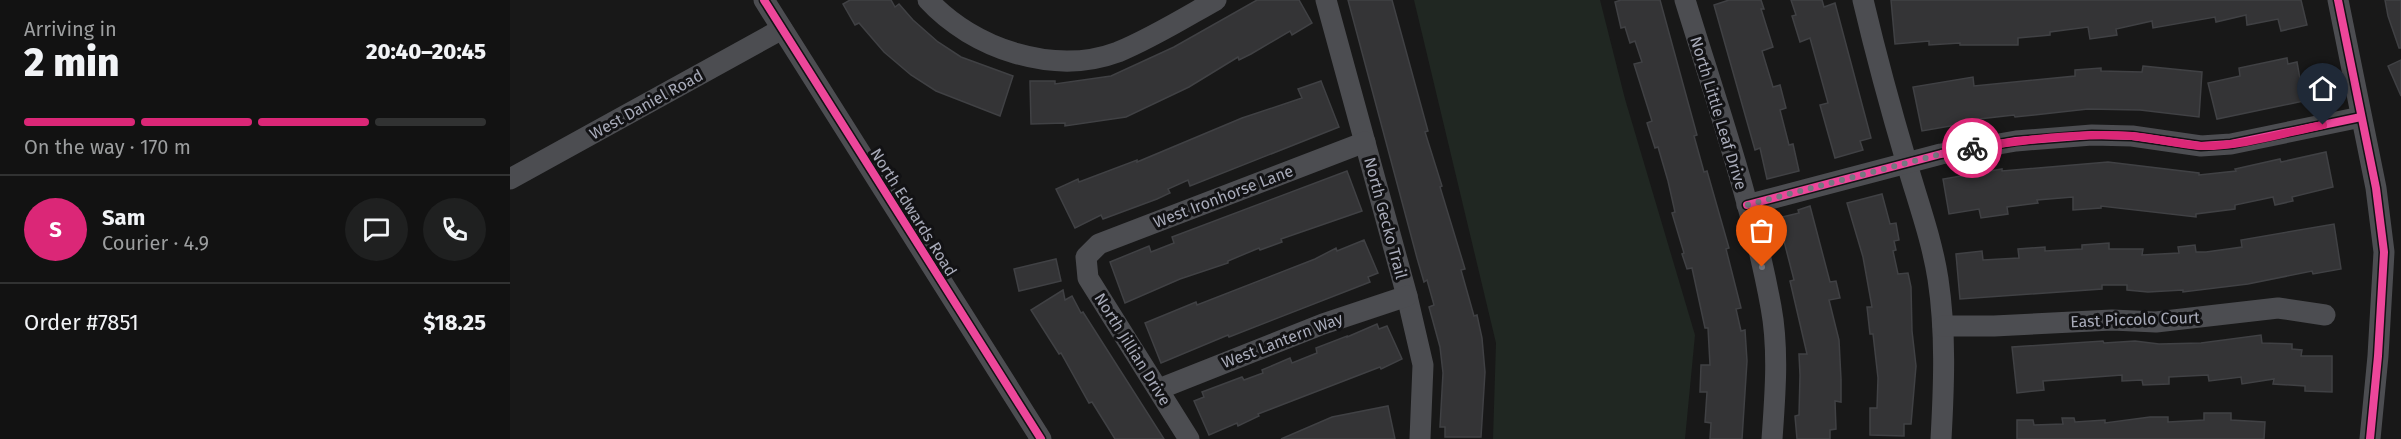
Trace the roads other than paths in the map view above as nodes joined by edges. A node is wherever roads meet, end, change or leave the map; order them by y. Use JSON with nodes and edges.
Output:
{"nodes":[{"id":1,"x":764,"y":0,"type":"edge"},
{"id":2,"x":928,"y":0,"type":"edge"},
{"id":3,"x":1216,"y":0,"type":"edge"},
{"id":4,"x":1326,"y":0,"type":"edge"},
{"id":5,"x":1685,"y":0,"type":"edge"},
{"id":6,"x":1863,"y":0,"type":"edge"},
{"id":7,"x":2338,"y":0,"type":"edge"},
{"id":8,"x":782,"y":29,"type":"junction"},
{"id":9,"x":2361,"y":117,"type":"junction"},
{"id":10,"x":1365,"y":142,"type":"junction"},
{"id":11,"x":1906,"y":163,"type":"junction"},
{"id":12,"x":510,"y":179,"type":"edge"},
{"id":13,"x":1747,"y":205,"type":"junction"},
{"id":14,"x":1086,"y":257,"type":"joint"},
{"id":15,"x":1407,"y":296,"type":"junction"},
{"id":16,"x":2325,"y":315,"type":"dead end"},
{"id":17,"x":1943,"y":326,"type":"junction"},
{"id":18,"x":1159,"y":389,"type":"junction"},
{"id":19,"x":1041,"y":439,"type":"edge"},
{"id":20,"x":1189,"y":439,"type":"edge"},
{"id":21,"x":1420,"y":439,"type":"edge"},
{"id":22,"x":1772,"y":439,"type":"edge"},
{"id":23,"x":1941,"y":439,"type":"edge"},
{"id":24,"x":2370,"y":439,"type":"edge"}],
"edges":[{"from":1,"to":8,"type":"street","name":"North Edwards Road"},
{"from":2,"to":3,"type":"street"},
{"from":4,"to":10,"type":"street","name":"North Gecko Trail"},
{"from":5,"to":13,"type":"street","name":"North Little Leaf Drive"},
{"from":6,"to":11,"type":"street"},
{"from":7,"to":9,"type":"street"},
{"from":8,"to":12,"type":"street","name":"West Daniel Road"},
{"from":8,"to":19,"type":"street","name":"North Edwards Road"},
{"from":9,"to":11,"type":"street"},
{"from":9,"to":24,"type":"street"},
{"from":10,"to":14,"type":"street","name":"West Ironhorse Lane"},
{"from":10,"to":15,"type":"street","name":"North Gecko Trail"},
{"from":11,"to":13,"type":"street"},
{"from":11,"to":17,"type":"street"},
{"from":13,"to":22,"type":"street","name":"North Little Leaf Drive"},
{"from":14,"to":18,"type":"street","name":"North Jillian Drive"},
{"from":15,"to":18,"type":"street","name":"West Lantern Way"},
{"from":15,"to":21,"type":"street","name":"North Gecko Trail"},
{"from":16,"to":17,"type":"street","name":"East Piccolo Court"},
{"from":17,"to":23,"type":"street"},
{"from":18,"to":20,"type":"street","name":"North Jillian Drive"}]}
